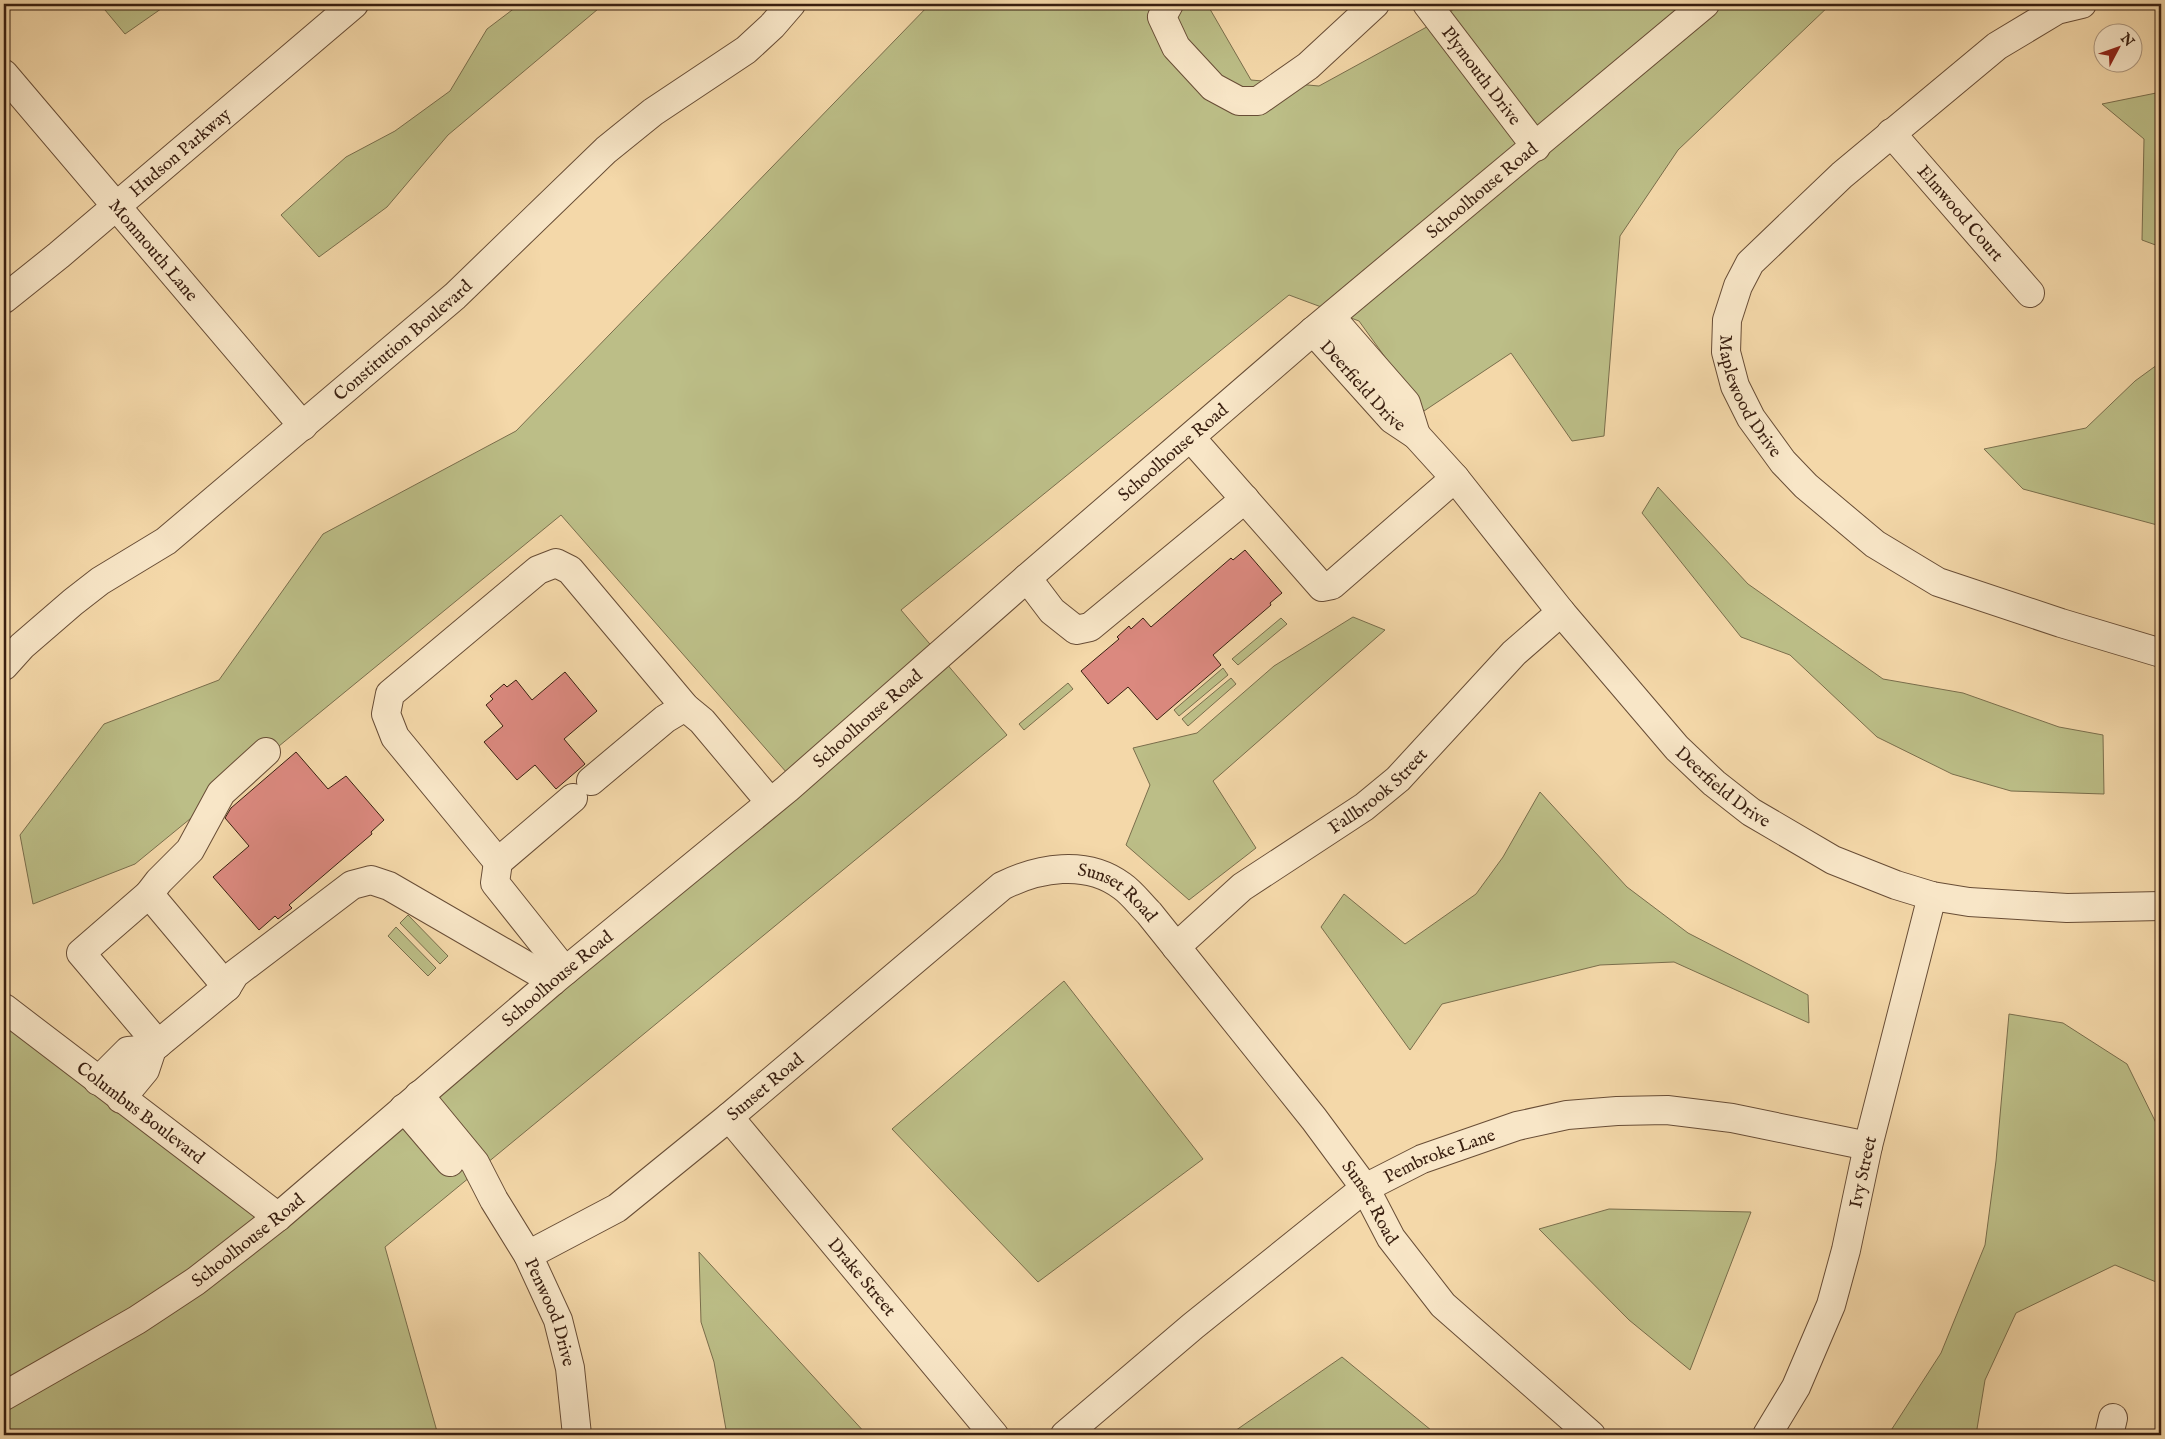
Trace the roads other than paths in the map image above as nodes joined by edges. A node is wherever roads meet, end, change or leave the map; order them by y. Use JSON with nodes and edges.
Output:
{"nodes":[{"id":1,"x":354,"y":4,"type":"edge"},
{"id":2,"x":791,"y":4,"type":"edge"},
{"id":3,"x":1169,"y":4,"type":"edge"},
{"id":4,"x":1374,"y":4,"type":"edge"},
{"id":5,"x":1705,"y":4,"type":"edge"},
{"id":6,"x":2082,"y":4,"type":"edge"},
{"id":7,"x":1431,"y":5,"type":"edge"},
{"id":8,"x":4,"y":74,"type":"edge"},
{"id":9,"x":1891,"y":133,"type":"junction"},
{"id":10,"x":1536,"y":147,"type":"junction"},
{"id":11,"x":115,"y":207,"type":"junction"},
{"id":12,"x":2030,"y":293,"type":"dead end"},
{"id":13,"x":4,"y":299,"type":"edge"},
{"id":14,"x":1322,"y":324,"type":"junction"},
{"id":15,"x":303,"y":426,"type":"junction"},
{"id":16,"x":1191,"y":438,"type":"junction"},
{"id":17,"x":1455,"y":478,"type":"junction"},
{"id":18,"x":1245,"y":499,"type":"junction"},
{"id":19,"x":1027,"y":578,"type":"junction"},
{"id":20,"x":1561,"y":612,"type":"junction"},
{"id":21,"x":2161,"y":653,"type":"edge"},
{"id":22,"x":4,"y":666,"type":"edge"},
{"id":23,"x":685,"y":708,"type":"junction"},
{"id":24,"x":266,"y":752,"type":"dead end"},
{"id":25,"x":770,"y":802,"type":"junction"},
{"id":26,"x":498,"y":862,"type":"junction"},
{"id":27,"x":149,"y":894,"type":"junction"},
{"id":28,"x":1932,"y":896,"type":"junction"},
{"id":29,"x":2161,"y":906,"type":"edge"},
{"id":30,"x":1176,"y":947,"type":"junction"},
{"id":31,"x":559,"y":976,"type":"junction"},
{"id":32,"x":227,"y":987,"type":"junction"},
{"id":33,"x":4,"y":1008,"type":"edge"},
{"id":34,"x":155,"y":1047,"type":"junction"},
{"id":35,"x":98,"y":1081,"type":"junction"},
{"id":36,"x":121,"y":1099,"type":"junction"},
{"id":37,"x":412,"y":1102,"type":"junction"},
{"id":38,"x":729,"y":1117,"type":"junction"},
{"id":39,"x":1868,"y":1146,"type":"junction"},
{"id":40,"x":1364,"y":1188,"type":"junction"},
{"id":41,"x":278,"y":1217,"type":"junction"},
{"id":42,"x":528,"y":1255,"type":"junction"},
{"id":43,"x":4,"y":1396,"type":"edge"},
{"id":44,"x":577,"y":1435,"type":"edge"},
{"id":45,"x":994,"y":1435,"type":"edge"},
{"id":46,"x":1065,"y":1435,"type":"edge"},
{"id":47,"x":1591,"y":1435,"type":"edge"},
{"id":48,"x":1767,"y":1435,"type":"edge"}],
"edges":[{"from":1,"to":11,"type":"street","name":"Hudson Parkway"},
{"from":2,"to":15,"type":"street","name":"Constitution Boulevard"},
{"from":3,"to":4,"type":"street"},
{"from":5,"to":10,"type":"street","name":"Schoolhouse Road"},
{"from":6,"to":9,"type":"street","name":"Maplewood Drive"},
{"from":7,"to":10,"type":"street","name":"Plymouth Drive"},
{"from":8,"to":11,"type":"street","name":"Monmouth Lane"},
{"from":9,"to":12,"type":"street","name":"Elmwood Court"},
{"from":9,"to":21,"type":"street","name":"Maplewood Drive"},
{"from":10,"to":14,"type":"street","name":"Schoolhouse Road"},
{"from":11,"to":13,"type":"street","name":"Hudson Parkway"},
{"from":11,"to":15,"type":"street","name":"Monmouth Lane"},
{"from":14,"to":16,"type":"street","name":"Schoolhouse Road"},
{"from":14,"to":17,"type":"street","name":"Deerfield Drive"},
{"from":15,"to":22,"type":"street","name":"Constitution Boulevard"},
{"from":16,"to":18,"type":"street"},
{"from":16,"to":19,"type":"street","name":"Schoolhouse Road"},
{"from":17,"to":18,"type":"street"},
{"from":17,"to":20,"type":"street","name":"Deerfield Drive"},
{"from":18,"to":19,"type":"street"},
{"from":19,"to":25,"type":"street","name":"Schoolhouse Road"},
{"from":20,"to":28,"type":"street","name":"Deerfield Drive"},
{"from":20,"to":30,"type":"street","name":"Fallbrook Street"},
{"from":23,"to":25,"type":"street"},
{"from":23,"to":26,"type":"street"},
{"from":23,"to":26,"type":"street"},
{"from":24,"to":27,"type":"street"},
{"from":25,"to":31,"type":"street","name":"Schoolhouse Road"},
{"from":26,"to":31,"type":"street"},
{"from":27,"to":32,"type":"street"},
{"from":27,"to":34,"type":"street"},
{"from":28,"to":29,"type":"street","name":"Deerfield Drive"},
{"from":28,"to":39,"type":"street","name":"Ivy Street"},
{"from":30,"to":38,"type":"street","name":"Sunset Road"},
{"from":30,"to":40,"type":"street","name":"Sunset Road"},
{"from":31,"to":32,"type":"street"},
{"from":31,"to":37,"type":"street","name":"Schoolhouse Road"},
{"from":32,"to":34,"type":"street"},
{"from":33,"to":35,"type":"street","name":"Columbus Boulevard"},
{"from":34,"to":35,"type":"street"},
{"from":34,"to":36,"type":"street"},
{"from":35,"to":36,"type":"street","name":"Columbus Boulevard"},
{"from":36,"to":41,"type":"street","name":"Columbus Boulevard"},
{"from":37,"to":41,"type":"street","name":"Schoolhouse Road"},
{"from":37,"to":42,"type":"street","name":"Penwood Drive"},
{"from":38,"to":42,"type":"street","name":"Sunset Road"},
{"from":38,"to":45,"type":"street","name":"Drake Street"},
{"from":39,"to":40,"type":"street","name":"Pembroke Lane"},
{"from":39,"to":48,"type":"street","name":"Ivy Street"},
{"from":40,"to":46,"type":"street","name":"Pembroke Lane"},
{"from":40,"to":47,"type":"street","name":"Sunset Road"},
{"from":41,"to":43,"type":"street","name":"Schoolhouse Road"},
{"from":42,"to":44,"type":"street","name":"Penwood Drive"}]}
